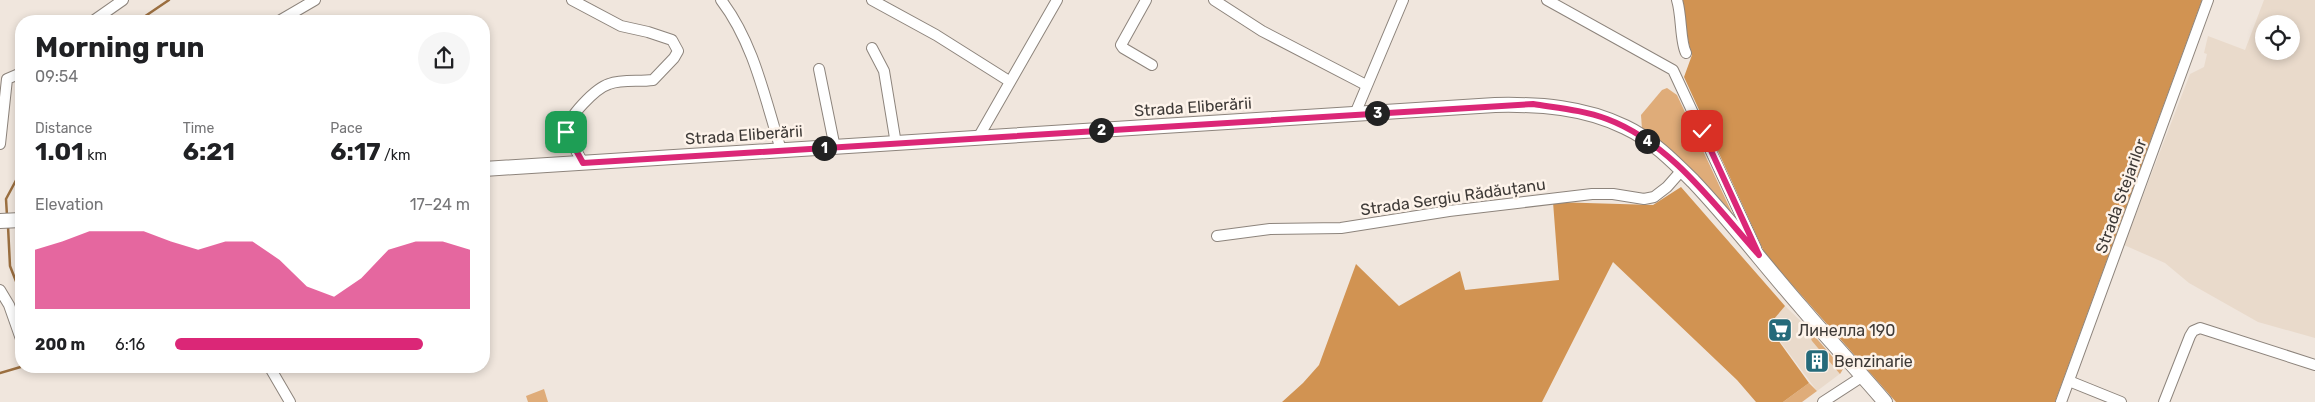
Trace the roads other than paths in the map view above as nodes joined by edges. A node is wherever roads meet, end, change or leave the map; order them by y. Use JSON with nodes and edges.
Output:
{"nodes":[{"id":1,"x":124,"y":0,"type":"edge"},
{"id":2,"x":315,"y":0,"type":"edge"},
{"id":3,"x":721,"y":0,"type":"edge"},
{"id":4,"x":872,"y":0,"type":"edge"},
{"id":5,"x":1058,"y":0,"type":"edge"},
{"id":6,"x":1146,"y":0,"type":"edge"},
{"id":7,"x":1214,"y":0,"type":"edge"},
{"id":8,"x":1404,"y":0,"type":"edge"},
{"id":9,"x":1547,"y":0,"type":"edge"},
{"id":10,"x":1677,"y":0,"type":"edge"},
{"id":11,"x":2208,"y":0,"type":"edge"},
{"id":12,"x":577,"y":1,"type":"edge"},
{"id":13,"x":893,"y":5,"type":"edge"},
{"id":14,"x":102,"y":15,"type":"edge"},
{"id":15,"x":289,"y":15,"type":"edge"},
{"id":16,"x":872,"y":48,"type":"dead end"},
{"id":17,"x":1686,"y":53,"type":"dead end"},
{"id":18,"x":1152,"y":64,"type":"dead end"},
{"id":19,"x":818,"y":69,"type":"dead end"},
{"id":20,"x":15,"y":76,"type":"edge"},
{"id":21,"x":1009,"y":81,"type":"junction"},
{"id":22,"x":1366,"y":85,"type":"junction"},
{"id":23,"x":1355,"y":114,"type":"junction"},
{"id":24,"x":978,"y":138,"type":"junction"},
{"id":25,"x":0,"y":144,"type":"edge"},
{"id":26,"x":896,"y":144,"type":"junction"},
{"id":27,"x":835,"y":148,"type":"junction"},
{"id":28,"x":781,"y":150,"type":"junction"},
{"id":29,"x":583,"y":163,"type":"junction"},
{"id":30,"x":490,"y":169,"type":"edge"},
{"id":31,"x":1682,"y":170,"type":"junction"},
{"id":32,"x":15,"y":220,"type":"edge"},
{"id":33,"x":0,"y":221,"type":"edge"},
{"id":34,"x":1217,"y":236,"type":"dead end"},
{"id":35,"x":1759,"y":255,"type":"junction"},
{"id":36,"x":0,"y":290,"type":"edge"},
{"id":37,"x":15,"y":322,"type":"edge"},
{"id":38,"x":2315,"y":365,"type":"edge"},
{"id":39,"x":273,"y":373,"type":"edge"},
{"id":40,"x":1863,"y":376,"type":"junction"},
{"id":41,"x":2068,"y":381,"type":"junction"},
{"id":42,"x":290,"y":402,"type":"edge"},
{"id":43,"x":1823,"y":402,"type":"edge"},
{"id":44,"x":1885,"y":402,"type":"edge"},
{"id":45,"x":2061,"y":402,"type":"edge"},
{"id":46,"x":2121,"y":402,"type":"edge"},
{"id":47,"x":2164,"y":402,"type":"edge"}],
"edges":[{"from":1,"to":14,"type":"street"},
{"from":2,"to":15,"type":"street"},
{"from":3,"to":28,"type":"street"},
{"from":4,"to":13,"type":"street"},
{"from":5,"to":21,"type":"street"},
{"from":6,"to":18,"type":"street"},
{"from":7,"to":22,"type":"street"},
{"from":8,"to":22,"type":"street"},
{"from":9,"to":35,"type":"street"},
{"from":10,"to":17,"type":"street"},
{"from":11,"to":41,"type":"street","name":"Strada Stejarilor"},
{"from":12,"to":29,"type":"street"},
{"from":13,"to":21,"type":"street"},
{"from":16,"to":26,"type":"street"},
{"from":19,"to":27,"type":"street"},
{"from":20,"to":25,"type":"street"},
{"from":21,"to":24,"type":"street"},
{"from":22,"to":23,"type":"street"},
{"from":23,"to":24,"type":"street","name":"Strada Eliberării"},
{"from":23,"to":31,"type":"street","name":"Strada Eliberării"},
{"from":24,"to":26,"type":"street","name":"Strada Eliberării"},
{"from":26,"to":27,"type":"street","name":"Strada Eliberării"},
{"from":27,"to":28,"type":"street","name":"Strada Eliberării"},
{"from":28,"to":29,"type":"street","name":"Strada Eliberării"},
{"from":29,"to":30,"type":"street","name":"Strada Eliberării"},
{"from":31,"to":34,"type":"street","name":"Strada Sergiu Rădăuțanu"},
{"from":31,"to":35,"type":"street","name":"Strada Eliberării"},
{"from":32,"to":33,"type":"street"},
{"from":35,"to":40,"type":"street","name":"Strada Eliberării"},
{"from":36,"to":37,"type":"street"},
{"from":38,"to":47,"type":"street"},
{"from":39,"to":42,"type":"street"},
{"from":40,"to":43,"type":"street"},
{"from":40,"to":44,"type":"street","name":"Strada Eliberării"},
{"from":41,"to":45,"type":"street","name":"Strada Stejarilor"},
{"from":41,"to":46,"type":"street"}]}
